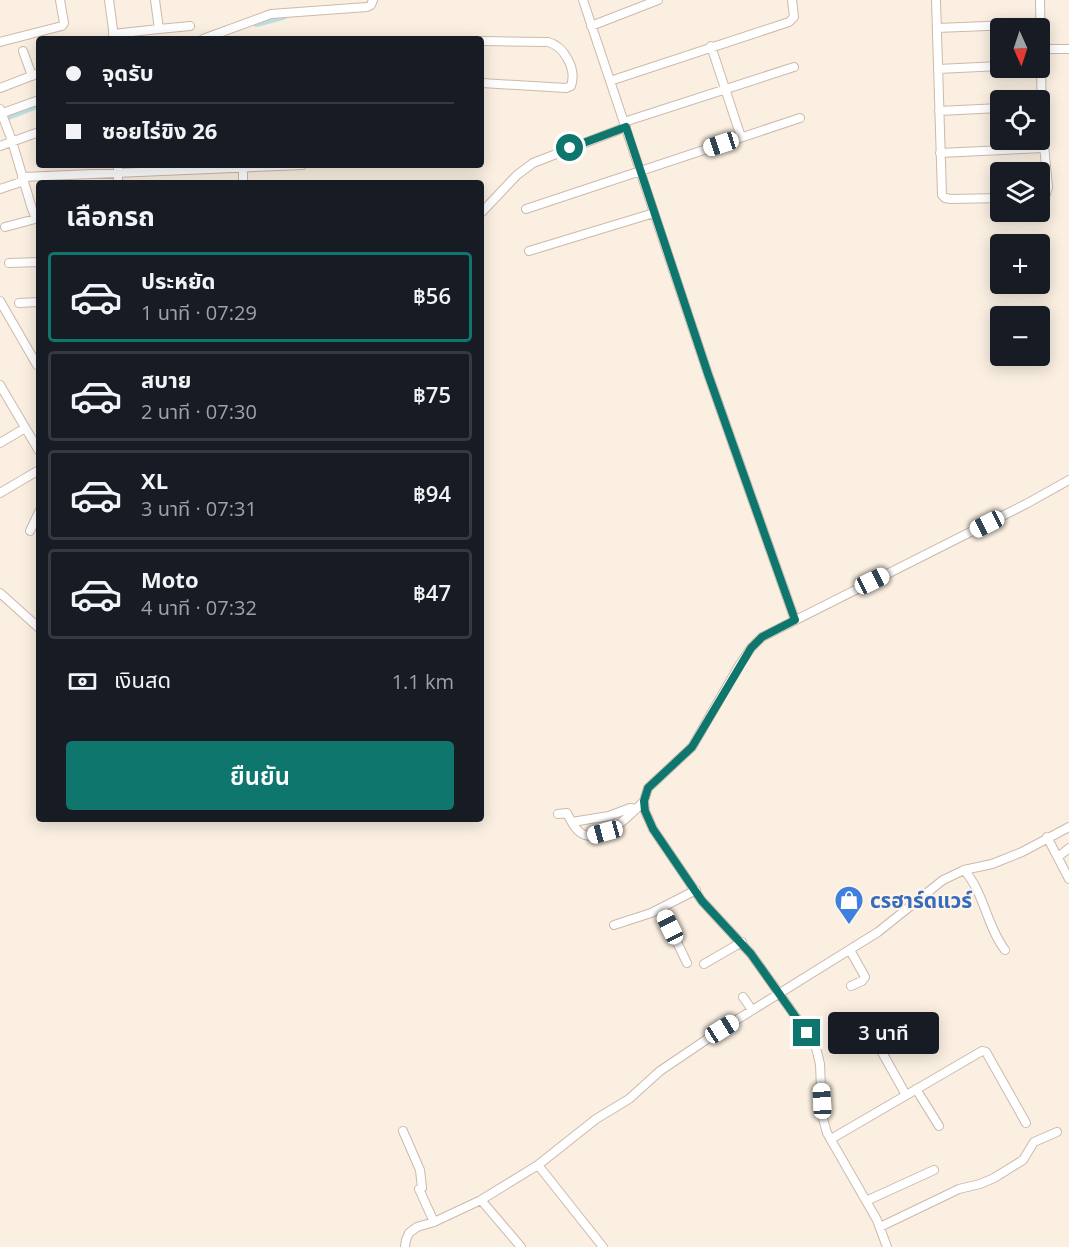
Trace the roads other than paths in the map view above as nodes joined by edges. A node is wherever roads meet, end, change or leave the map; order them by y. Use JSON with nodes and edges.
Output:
{"nodes":[{"id":1,"x":60,"y":0,"type":"edge"},
{"id":2,"x":109,"y":0,"type":"edge"},
{"id":3,"x":155,"y":0,"type":"edge"},
{"id":4,"x":583,"y":0,"type":"edge"},
{"id":5,"x":658,"y":0,"type":"edge"},
{"id":6,"x":792,"y":0,"type":"edge"},
{"id":7,"x":936,"y":0,"type":"edge"},
{"id":8,"x":1040,"y":0,"type":"edge"},
{"id":9,"x":372,"y":3,"type":"edge"},
{"id":10,"x":1040,"y":18,"type":"edge"},
{"id":11,"x":190,"y":26,"type":"dead end"},
{"id":12,"x":591,"y":26,"type":"junction"},
{"id":13,"x":990,"y":26,"type":"edge"},
{"id":14,"x":937,"y":28,"type":"junction"},
{"id":15,"x":159,"y":29,"type":"junction"},
{"id":16,"x":114,"y":36,"type":"edge"},
{"id":17,"x":120,"y":36,"type":"edge"},
{"id":18,"x":211,"y":36,"type":"edge"},
{"id":19,"x":484,"y":41,"type":"edge"},
{"id":20,"x":0,"y":42,"type":"edge"},
{"id":21,"x":711,"y":46,"type":"junction"},
{"id":22,"x":1050,"y":49,"type":"edge"},
{"id":23,"x":1069,"y":49,"type":"edge"},
{"id":24,"x":23,"y":51,"type":"dead end"},
{"id":25,"x":990,"y":66,"type":"edge"},
{"id":26,"x":794,"y":67,"type":"dead end"},
{"id":27,"x":938,"y":69,"type":"junction"},
{"id":28,"x":36,"y":74,"type":"edge"},
{"id":29,"x":610,"y":81,"type":"junction"},
{"id":30,"x":484,"y":83,"type":"edge"},
{"id":31,"x":0,"y":88,"type":"edge"},
{"id":32,"x":725,"y":89,"type":"junction"},
{"id":33,"x":36,"y":100,"type":"edge"},
{"id":34,"x":990,"y":108,"type":"edge"},
{"id":35,"x":939,"y":111,"type":"junction"},
{"id":36,"x":2,"y":114,"type":"edge"},
{"id":37,"x":800,"y":118,"type":"dead end"},
{"id":38,"x":625,"y":125,"type":"junction"},
{"id":39,"x":36,"y":133,"type":"edge"},
{"id":40,"x":741,"y":137,"type":"junction"},
{"id":41,"x":12,"y":141,"type":"junction"},
{"id":42,"x":0,"y":146,"type":"edge"},
{"id":43,"x":1002,"y":150,"type":"edge"},
{"id":44,"x":940,"y":153,"type":"junction"},
{"id":45,"x":118,"y":168,"type":"edge"},
{"id":46,"x":78,"y":169,"type":"edge"},
{"id":47,"x":640,"y":170,"type":"junction"},
{"id":48,"x":23,"y":179,"type":"junction"},
{"id":49,"x":0,"y":189,"type":"edge"},
{"id":50,"x":990,"y":198,"type":"edge"},
{"id":51,"x":526,"y":209,"type":"dead end"},
{"id":52,"x":484,"y":210,"type":"edge"},
{"id":53,"x":654,"y":213,"type":"junction"},
{"id":54,"x":36,"y":216,"type":"edge"},
{"id":55,"x":36,"y":219,"type":"edge"},
{"id":56,"x":5,"y":227,"type":"dead end"},
{"id":57,"x":529,"y":251,"type":"dead end"},
{"id":58,"x":36,"y":262,"type":"edge"},
{"id":59,"x":9,"y":263,"type":"dead end"},
{"id":60,"x":0,"y":301,"type":"edge"},
{"id":61,"x":36,"y":302,"type":"edge"},
{"id":62,"x":19,"y":303,"type":"dead end"},
{"id":63,"x":36,"y":363,"type":"edge"},
{"id":64,"x":0,"y":385,"type":"edge"},
{"id":65,"x":3,"y":394,"type":"edge"},
{"id":66,"x":26,"y":428,"type":"junction"},
{"id":67,"x":0,"y":443,"type":"edge"},
{"id":68,"x":36,"y":446,"type":"edge"},
{"id":69,"x":36,"y":472,"type":"edge"},
{"id":70,"x":1069,"y":480,"type":"edge"},
{"id":71,"x":0,"y":493,"type":"edge"},
{"id":72,"x":36,"y":518,"type":"edge"},
{"id":73,"x":30,"y":531,"type":"dead end"},
{"id":74,"x":0,"y":593,"type":"edge"},
{"id":75,"x":795,"y":620,"type":"junction"},
{"id":76,"x":36,"y":625,"type":"edge"},
{"id":77,"x":644,"y":801,"type":"junction"},
{"id":78,"x":636,"y":809,"type":"junction"},
{"id":79,"x":558,"y":814,"type":"dead end"},
{"id":80,"x":572,"y":822,"type":"junction"},
{"id":81,"x":1069,"y":827,"type":"edge"},
{"id":82,"x":1049,"y":840,"type":"junction"},
{"id":83,"x":1069,"y":848,"type":"edge"},
{"id":84,"x":1057,"y":855,"type":"junction"},
{"id":85,"x":968,"y":875,"type":"junction"},
{"id":86,"x":1069,"y":879,"type":"edge"},
{"id":87,"x":696,"y":890,"type":"junction"},
{"id":88,"x":661,"y":909,"type":"junction"},
{"id":89,"x":614,"y":925,"type":"dead end"},
{"id":90,"x":742,"y":942,"type":"junction"},
{"id":91,"x":1005,"y":950,"type":"dead end"},
{"id":92,"x":853,"y":955,"type":"junction"},
{"id":93,"x":687,"y":963,"type":"dead end"},
{"id":94,"x":704,"y":964,"type":"dead end"},
{"id":95,"x":851,"y":986,"type":"dead end"},
{"id":96,"x":743,"y":997,"type":"dead end"},
{"id":97,"x":781,"y":997,"type":"junction"},
{"id":98,"x":752,"y":1010,"type":"junction"},
{"id":99,"x":874,"y":1038,"type":"dead end"},
{"id":100,"x":915,"y":1089,"type":"junction"},
{"id":101,"x":906,"y":1095,"type":"junction"},
{"id":102,"x":1026,"y":1123,"type":"dead end"},
{"id":103,"x":939,"y":1126,"type":"dead end"},
{"id":104,"x":403,"y":1131,"type":"dead end"},
{"id":105,"x":1057,"y":1132,"type":"dead end"},
{"id":106,"x":831,"y":1139,"type":"junction"},
{"id":107,"x":538,"y":1165,"type":"junction"},
{"id":108,"x":934,"y":1170,"type":"dead end"},
{"id":109,"x":483,"y":1202,"type":"junction"},
{"id":110,"x":866,"y":1202,"type":"junction"},
{"id":111,"x":434,"y":1222,"type":"junction"},
{"id":112,"x":880,"y":1227,"type":"junction"},
{"id":113,"x":405,"y":1247,"type":"edge"},
{"id":114,"x":521,"y":1247,"type":"edge"},
{"id":115,"x":603,"y":1247,"type":"edge"},
{"id":116,"x":887,"y":1247,"type":"edge"}],
"edges":[{"from":1,"to":20,"type":"street"},
{"from":2,"to":16,"type":"street"},
{"from":3,"to":15,"type":"street"},
{"from":4,"to":12,"type":"street"},
{"from":5,"to":12,"type":"street"},
{"from":6,"to":21,"type":"street"},
{"from":7,"to":14,"type":"street"},
{"from":8,"to":10,"type":"street"},
{"from":9,"to":18,"type":"street"},
{"from":11,"to":15,"type":"street"},
{"from":12,"to":29,"type":"street"},
{"from":13,"to":14,"type":"street"},
{"from":14,"to":27,"type":"street"},
{"from":15,"to":17,"type":"street"},
{"from":19,"to":30,"type":"street"},
{"from":21,"to":29,"type":"street"},
{"from":21,"to":32,"type":"street"},
{"from":22,"to":23,"type":"street"},
{"from":24,"to":28,"type":"street"},
{"from":25,"to":27,"type":"street"},
{"from":26,"to":32,"type":"street"},
{"from":27,"to":35,"type":"street"},
{"from":28,"to":31,"type":"street"},
{"from":29,"to":38,"type":"street"},
{"from":32,"to":38,"type":"street"},
{"from":32,"to":40,"type":"street"},
{"from":33,"to":36,"type":"street"},
{"from":34,"to":35,"type":"street"},
{"from":35,"to":44,"type":"street"},
{"from":36,"to":41,"type":"street"},
{"from":37,"to":40,"type":"street"},
{"from":38,"to":47,"type":"street"},
{"from":38,"to":52,"type":"street"},
{"from":39,"to":41,"type":"street"},
{"from":40,"to":47,"type":"street"},
{"from":41,"to":42,"type":"street"},
{"from":41,"to":48,"type":"street"},
{"from":43,"to":44,"type":"street"},
{"from":44,"to":50,"type":"street"},
{"from":45,"to":46,"type":"street"},
{"from":46,"to":48,"type":"street"},
{"from":47,"to":51,"type":"street"},
{"from":47,"to":53,"type":"street"},
{"from":48,"to":49,"type":"street"},
{"from":48,"to":54,"type":"street"},
{"from":53,"to":57,"type":"street"},
{"from":53,"to":75,"type":"street"},
{"from":55,"to":56,"type":"street"},
{"from":58,"to":59,"type":"street"},
{"from":60,"to":63,"type":"street"},
{"from":61,"to":62,"type":"street"},
{"from":64,"to":65,"type":"street"},
{"from":65,"to":66,"type":"street"},
{"from":66,"to":67,"type":"street"},
{"from":66,"to":68,"type":"street"},
{"from":69,"to":71,"type":"street"},
{"from":70,"to":75,"type":"street"},
{"from":72,"to":73,"type":"street"},
{"from":74,"to":76,"type":"street"},
{"from":75,"to":77,"type":"street"},
{"from":77,"to":78,"type":"street"},
{"from":77,"to":87,"type":"street"},
{"from":78,"to":80,"type":"street"},
{"from":78,"to":80,"type":"street"},
{"from":79,"to":80,"type":"street"},
{"from":81,"to":82,"type":"street"},
{"from":82,"to":84,"type":"street"},
{"from":82,"to":85,"type":"street"},
{"from":83,"to":84,"type":"street"},
{"from":84,"to":86,"type":"street"},
{"from":85,"to":91,"type":"street"},
{"from":85,"to":92,"type":"street"},
{"from":87,"to":88,"type":"street"},
{"from":87,"to":90,"type":"street"},
{"from":88,"to":89,"type":"street"},
{"from":88,"to":93,"type":"street"},
{"from":90,"to":94,"type":"street"},
{"from":90,"to":97,"type":"street"},
{"from":92,"to":95,"type":"street"},
{"from":92,"to":97,"type":"street"},
{"from":96,"to":98,"type":"street"},
{"from":97,"to":98,"type":"street"},
{"from":97,"to":106,"type":"street"},
{"from":98,"to":107,"type":"street"},
{"from":99,"to":101,"type":"street"},
{"from":100,"to":101,"type":"street"},
{"from":100,"to":102,"type":"street"},
{"from":100,"to":103,"type":"street"},
{"from":101,"to":106,"type":"street"},
{"from":104,"to":111,"type":"street"},
{"from":105,"to":112,"type":"street"},
{"from":106,"to":110,"type":"street"},
{"from":107,"to":109,"type":"street"},
{"from":107,"to":115,"type":"street"},
{"from":108,"to":110,"type":"street"},
{"from":109,"to":111,"type":"street"},
{"from":109,"to":114,"type":"street"},
{"from":110,"to":112,"type":"street"},
{"from":111,"to":113,"type":"street"},
{"from":112,"to":116,"type":"street"}]}
